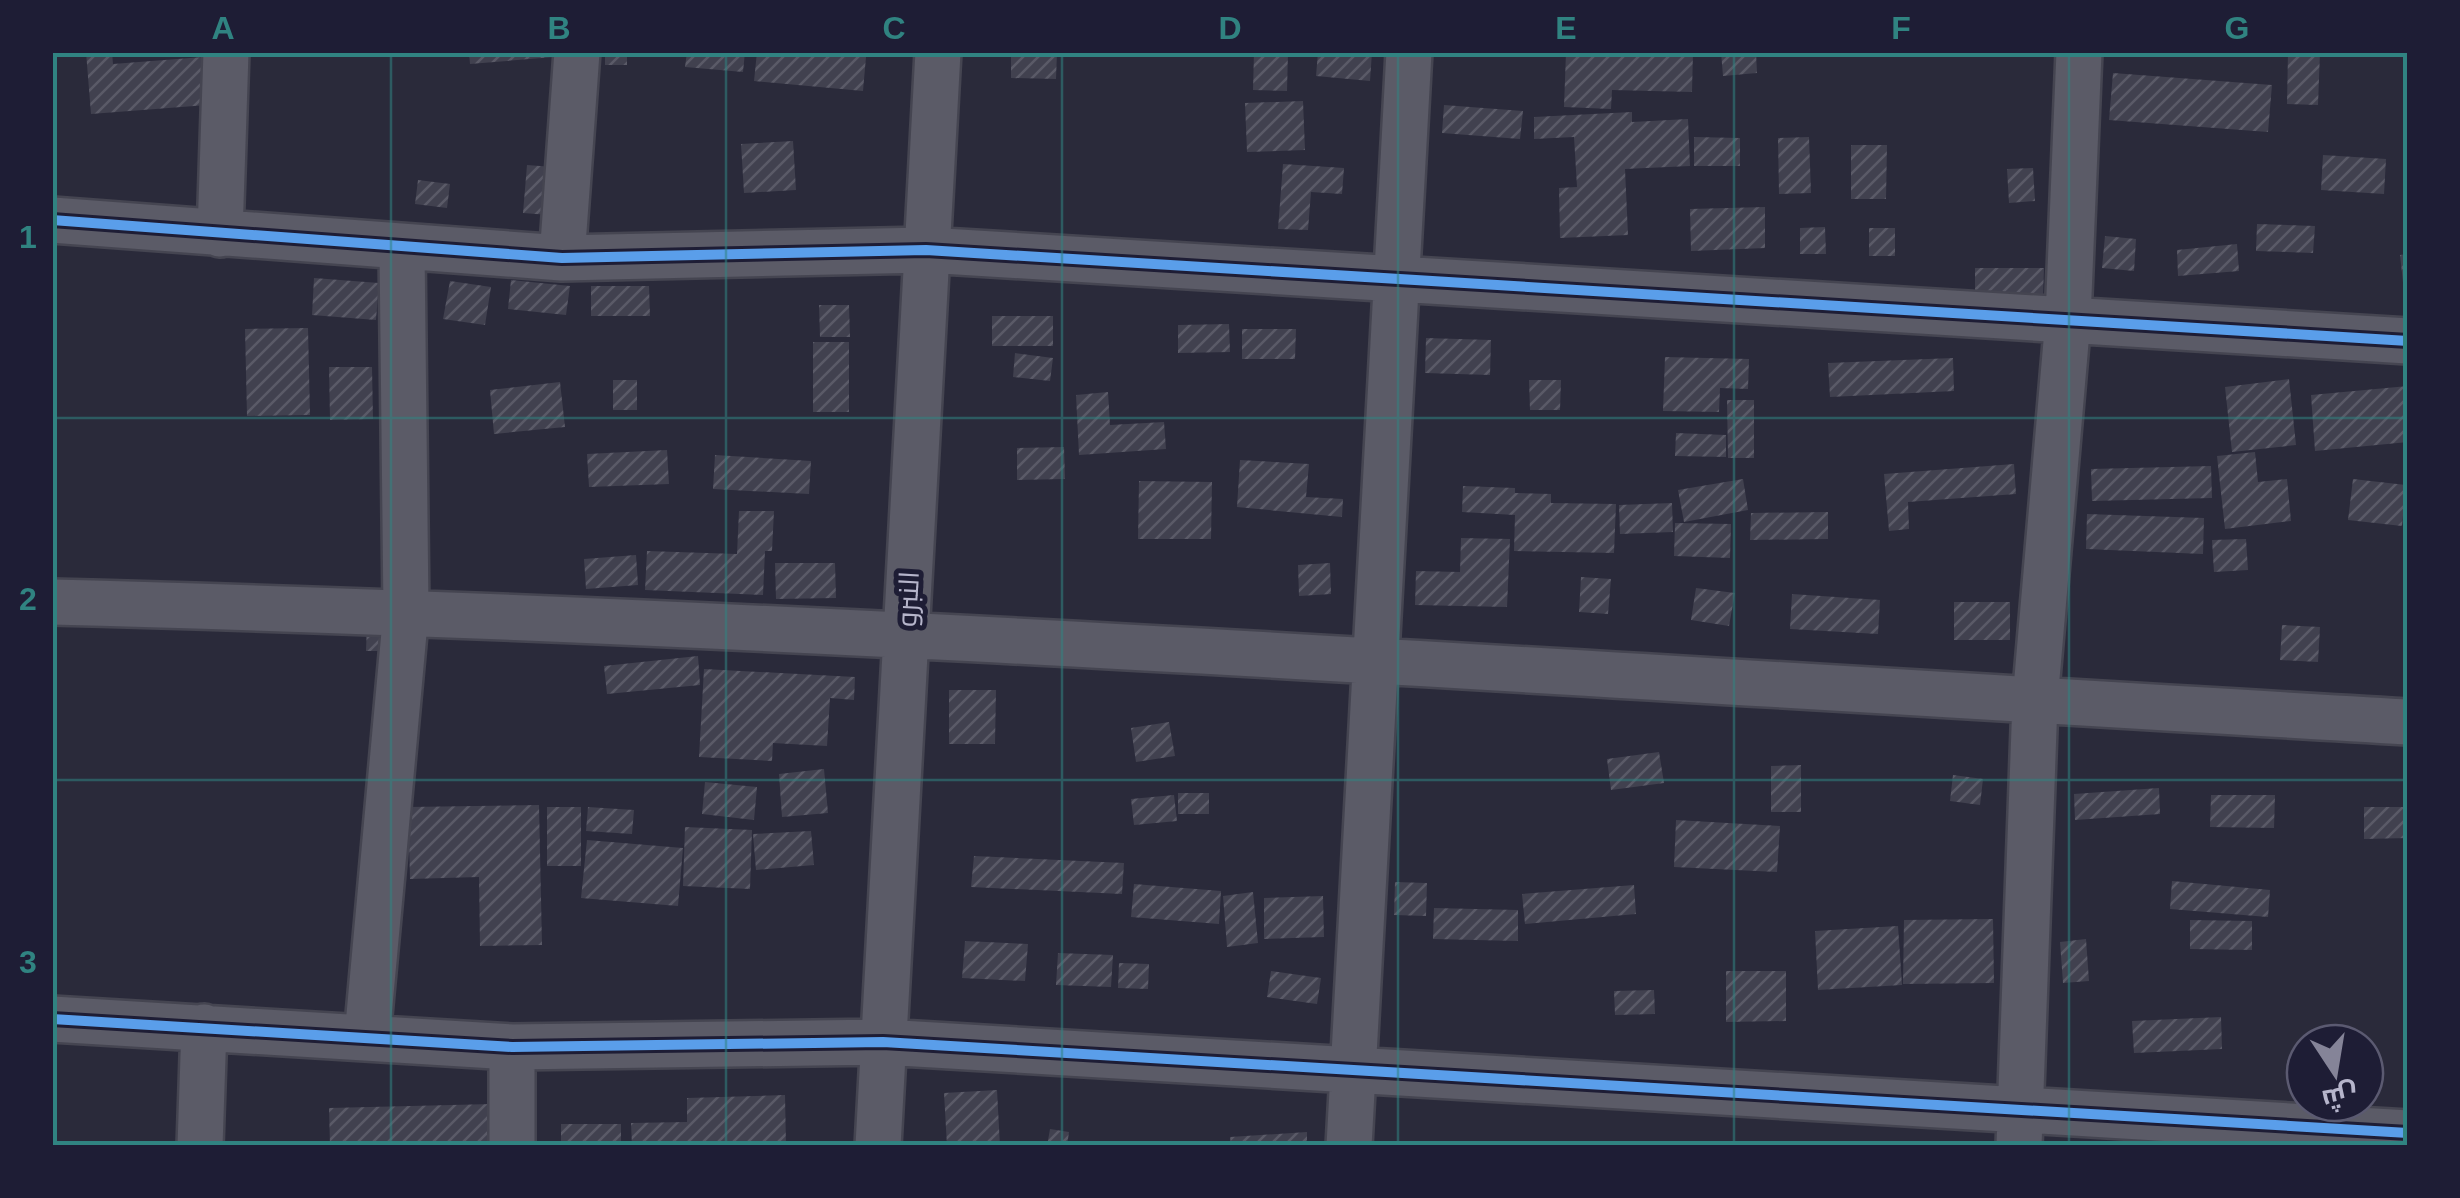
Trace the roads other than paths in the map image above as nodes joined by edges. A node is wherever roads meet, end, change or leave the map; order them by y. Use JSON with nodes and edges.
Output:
{"nodes":[{"id":1,"x":226,"y":52,"type":"edge"},
{"id":2,"x":577,"y":52,"type":"edge"},
{"id":3,"x":938,"y":52,"type":"edge"},
{"id":4,"x":1409,"y":52,"type":"edge"},
{"id":5,"x":2078,"y":52,"type":"edge"},
{"id":6,"x":52,"y":220,"type":"edge"},
{"id":7,"x":220,"y":234,"type":"junction"},
{"id":8,"x":402,"y":248,"type":"junction"},
{"id":9,"x":926,"y":250,"type":"junction"},
{"id":10,"x":562,"y":258,"type":"junction"},
{"id":11,"x":1398,"y":280,"type":"junction"},
{"id":12,"x":2068,"y":319,"type":"junction"},
{"id":13,"x":2408,"y":341,"type":"edge"},
{"id":14,"x":52,"y":602,"type":"edge"},
{"id":15,"x":406,"y":611,"type":"junction"},
{"id":16,"x":906,"y":634,"type":"junction"},
{"id":17,"x":1375,"y":662,"type":"junction"},
{"id":18,"x":2036,"y":701,"type":"junction"},
{"id":19,"x":2408,"y":722,"type":"edge"},
{"id":20,"x":52,"y":1019,"type":"edge"},
{"id":21,"x":204,"y":1027,"type":"junction"},
{"id":22,"x":366,"y":1037,"type":"junction"},
{"id":23,"x":883,"y":1042,"type":"junction"},
{"id":24,"x":512,"y":1047,"type":"junction"},
{"id":25,"x":1353,"y":1069,"type":"junction"},
{"id":26,"x":2021,"y":1128,"type":"edge"},
{"id":27,"x":2408,"y":1133,"type":"edge"},
{"id":28,"x":200,"y":1146,"type":"edge"},
{"id":29,"x":512,"y":1146,"type":"edge"},
{"id":30,"x":878,"y":1146,"type":"edge"},
{"id":31,"x":1349,"y":1146,"type":"edge"}],
"edges":[{"from":1,"to":7,"type":"street"},
{"from":2,"to":10,"type":"street"},
{"from":3,"to":9,"type":"street","name":"النبرو"},
{"from":4,"to":11,"type":"street"},
{"from":5,"to":12,"type":"street"},
{"from":6,"to":7,"type":"street"},
{"from":7,"to":8,"type":"street"},
{"from":8,"to":10,"type":"street"},
{"from":8,"to":15,"type":"street"},
{"from":9,"to":10,"type":"street"},
{"from":9,"to":11,"type":"street"},
{"from":9,"to":16,"type":"street","name":"النبرو"},
{"from":11,"to":12,"type":"street"},
{"from":11,"to":17,"type":"street"},
{"from":12,"to":13,"type":"street"},
{"from":12,"to":18,"type":"street"},
{"from":14,"to":15,"type":"street"},
{"from":15,"to":16,"type":"street"},
{"from":15,"to":22,"type":"street"},
{"from":16,"to":17,"type":"street"},
{"from":16,"to":23,"type":"street","name":"النبرو"},
{"from":17,"to":18,"type":"street"},
{"from":17,"to":25,"type":"street"},
{"from":18,"to":19,"type":"street"},
{"from":18,"to":26,"type":"street"},
{"from":20,"to":21,"type":"street"},
{"from":21,"to":22,"type":"street"},
{"from":21,"to":28,"type":"street"},
{"from":22,"to":24,"type":"street"},
{"from":23,"to":24,"type":"street"},
{"from":23,"to":25,"type":"street"},
{"from":23,"to":30,"type":"street","name":"النبرو"},
{"from":24,"to":29,"type":"street"},
{"from":25,"to":26,"type":"street"},
{"from":25,"to":31,"type":"street"},
{"from":26,"to":27,"type":"street"}]}
